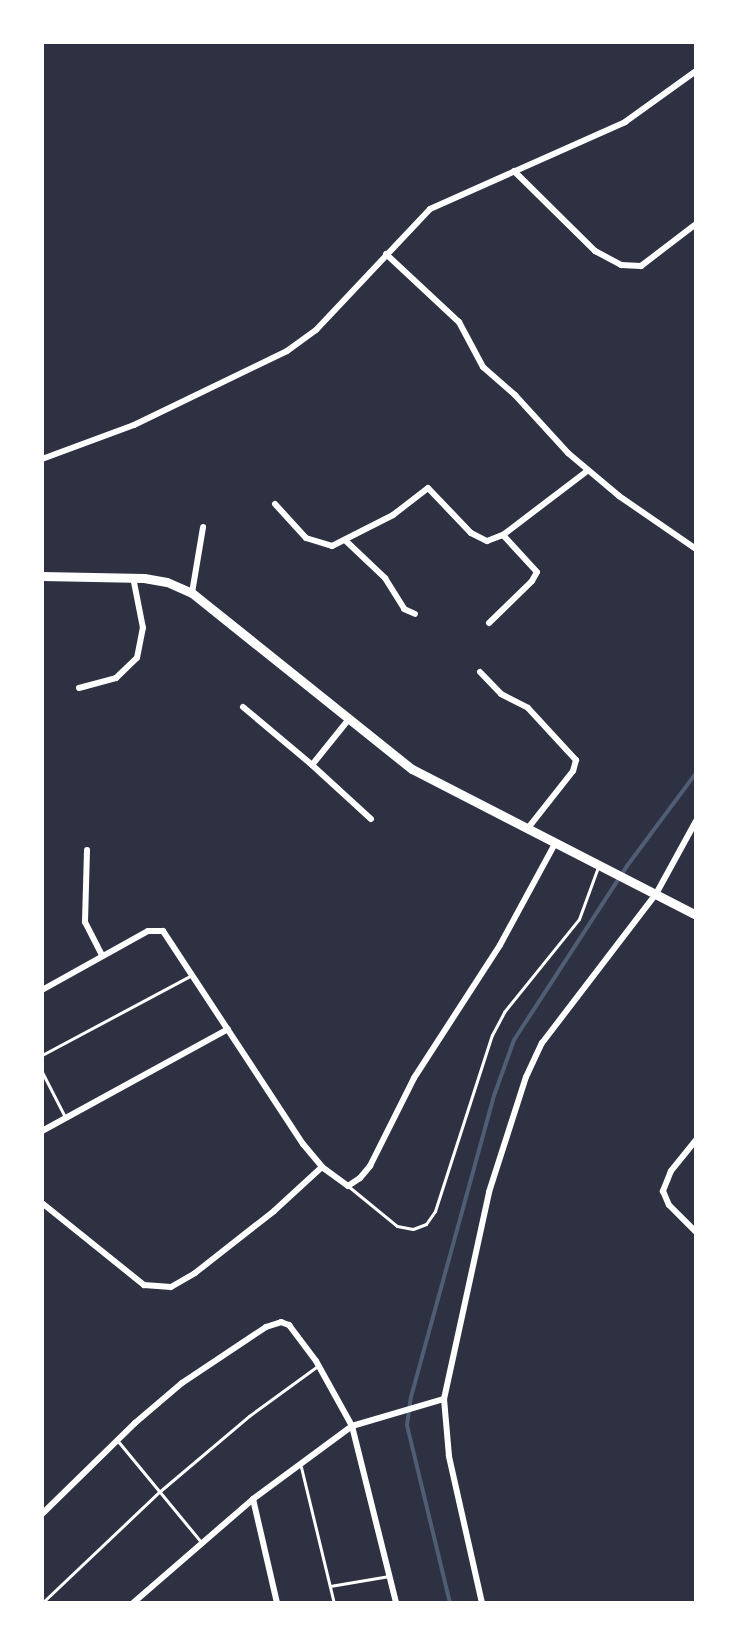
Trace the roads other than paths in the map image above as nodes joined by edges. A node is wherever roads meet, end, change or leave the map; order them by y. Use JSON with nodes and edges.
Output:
{"nodes":[{"id":1,"x":696,"y":71,"type":"edge"},
{"id":2,"x":514,"y":171,"type":"junction"},
{"id":3,"x":696,"y":224,"type":"edge"},
{"id":4,"x":386,"y":254,"type":"junction"},
{"id":5,"x":42,"y":459,"type":"edge"},
{"id":6,"x":587,"y":471,"type":"junction"},
{"id":7,"x":275,"y":504,"type":"dead end"},
{"id":8,"x":203,"y":527,"type":"dead end"},
{"id":9,"x":503,"y":535,"type":"junction"},
{"id":10,"x":346,"y":541,"type":"junction"},
{"id":11,"x":696,"y":549,"type":"edge"},
{"id":12,"x":42,"y":576,"type":"edge"},
{"id":13,"x":133,"y":577,"type":"junction"},
{"id":14,"x":192,"y":593,"type":"junction"},
{"id":15,"x":415,"y":614,"type":"dead end"},
{"id":16,"x":489,"y":623,"type":"dead end"},
{"id":17,"x":480,"y":672,"type":"dead end"},
{"id":18,"x":79,"y":688,"type":"dead end"},
{"id":19,"x":243,"y":707,"type":"dead end"},
{"id":20,"x":349,"y":719,"type":"junction"},
{"id":21,"x":312,"y":765,"type":"junction"},
{"id":22,"x":371,"y":819,"type":"dead end"},
{"id":23,"x":696,"y":821,"type":"edge"},
{"id":24,"x":528,"y":828,"type":"junction"},
{"id":25,"x":556,"y":842,"type":"junction"},
{"id":26,"x":87,"y":850,"type":"dead end"},
{"id":27,"x":600,"y":863,"type":"junction"},
{"id":28,"x":652,"y":892,"type":"junction"},
{"id":29,"x":696,"y":915,"type":"edge"},
{"id":30,"x":102,"y":955,"type":"junction"},
{"id":31,"x":194,"y":975,"type":"junction"},
{"id":32,"x":42,"y":990,"type":"edge"},
{"id":33,"x":228,"y":1029,"type":"junction"},
{"id":34,"x":42,"y":1055,"type":"edge"},
{"id":35,"x":42,"y":1072,"type":"edge"},
{"id":36,"x":65,"y":1117,"type":"junction"},
{"id":37,"x":42,"y":1131,"type":"edge"},
{"id":38,"x":696,"y":1140,"type":"edge"},
{"id":39,"x":322,"y":1167,"type":"junction"},
{"id":40,"x":348,"y":1186,"type":"junction"},
{"id":41,"x":42,"y":1203,"type":"edge"},
{"id":42,"x":696,"y":1232,"type":"edge"},
{"id":43,"x":319,"y":1365,"type":"junction"},
{"id":44,"x":444,"y":1399,"type":"junction"},
{"id":45,"x":352,"y":1426,"type":"junction"},
{"id":46,"x":117,"y":1440,"type":"junction"},
{"id":47,"x":300,"y":1462,"type":"junction"},
{"id":48,"x":159,"y":1492,"type":"junction"},
{"id":49,"x":253,"y":1499,"type":"junction"},
{"id":50,"x":42,"y":1514,"type":"edge"},
{"id":51,"x":201,"y":1542,"type":"junction"},
{"id":52,"x":389,"y":1576,"type":"junction"},
{"id":53,"x":330,"y":1586,"type":"junction"},
{"id":54,"x":42,"y":1603,"type":"edge"},
{"id":55,"x":133,"y":1603,"type":"edge"},
{"id":56,"x":277,"y":1603,"type":"edge"},
{"id":57,"x":334,"y":1603,"type":"edge"},
{"id":58,"x":396,"y":1603,"type":"edge"},
{"id":59,"x":482,"y":1603,"type":"edge"}],
"edges":[{"from":1,"to":2,"type":"street"},
{"from":2,"to":3,"type":"street"},
{"from":2,"to":4,"type":"street"},
{"from":4,"to":5,"type":"street"},
{"from":4,"to":6,"type":"street"},
{"from":6,"to":9,"type":"street"},
{"from":6,"to":11,"type":"street"},
{"from":7,"to":10,"type":"street"},
{"from":8,"to":14,"type":"street"},
{"from":9,"to":10,"type":"street"},
{"from":9,"to":16,"type":"street"},
{"from":10,"to":15,"type":"street"},
{"from":12,"to":13,"type":"main road"},
{"from":13,"to":14,"type":"main road"},
{"from":13,"to":18,"type":"street"},
{"from":14,"to":20,"type":"main road"},
{"from":17,"to":24,"type":"street"},
{"from":19,"to":21,"type":"street"},
{"from":20,"to":21,"type":"street"},
{"from":20,"to":24,"type":"main road"},
{"from":21,"to":22,"type":"street"},
{"from":23,"to":28,"type":"street"},
{"from":24,"to":25,"type":"main road"},
{"from":25,"to":27,"type":"main road"},
{"from":25,"to":40,"type":"street"},
{"from":26,"to":30,"type":"street"},
{"from":27,"to":28,"type":"main road"},
{"from":27,"to":40,"type":"lane"},
{"from":28,"to":29,"type":"main road"},
{"from":28,"to":44,"type":"street"},
{"from":30,"to":31,"type":"street"},
{"from":30,"to":32,"type":"street"},
{"from":31,"to":33,"type":"street"},
{"from":31,"to":34,"type":"lane"},
{"from":33,"to":36,"type":"street"},
{"from":33,"to":39,"type":"street"},
{"from":35,"to":36,"type":"lane"},
{"from":36,"to":37,"type":"street"},
{"from":38,"to":42,"type":"street"},
{"from":39,"to":40,"type":"street"},
{"from":39,"to":41,"type":"street"},
{"from":43,"to":45,"type":"street"},
{"from":43,"to":46,"type":"street"},
{"from":43,"to":48,"type":"lane"},
{"from":44,"to":45,"type":"street"},
{"from":44,"to":59,"type":"street"},
{"from":45,"to":47,"type":"street"},
{"from":45,"to":52,"type":"street"},
{"from":46,"to":48,"type":"lane"},
{"from":46,"to":50,"type":"street"},
{"from":47,"to":49,"type":"street"},
{"from":47,"to":53,"type":"lane"},
{"from":48,"to":51,"type":"lane"},
{"from":48,"to":54,"type":"lane"},
{"from":49,"to":51,"type":"street"},
{"from":49,"to":56,"type":"street"},
{"from":51,"to":55,"type":"street"},
{"from":52,"to":53,"type":"lane"},
{"from":52,"to":58,"type":"street"},
{"from":53,"to":57,"type":"lane"}]}
